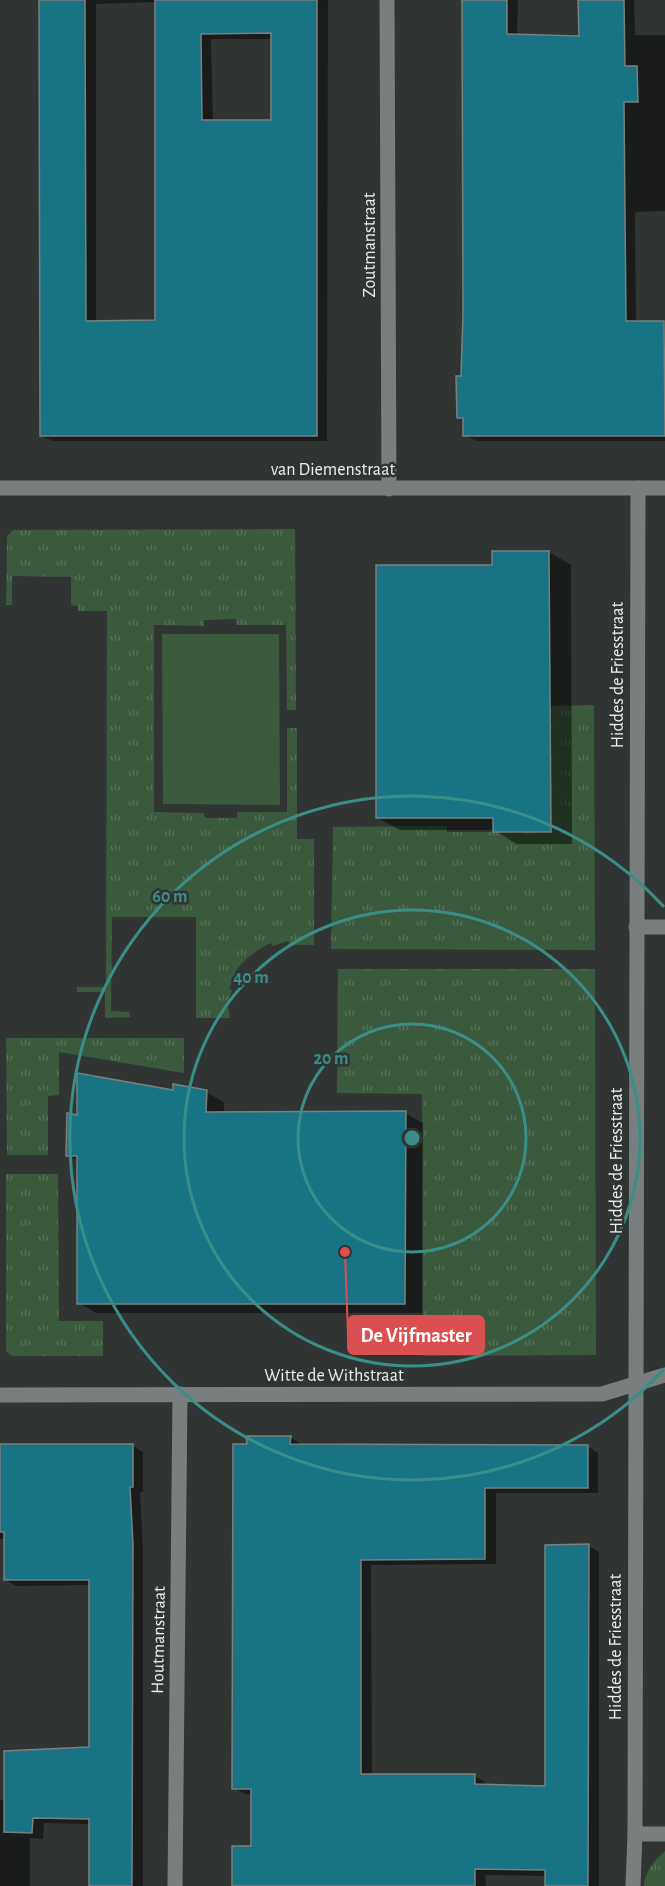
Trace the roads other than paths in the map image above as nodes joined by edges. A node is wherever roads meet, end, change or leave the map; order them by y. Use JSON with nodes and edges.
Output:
{"nodes":[{"id":1,"x":387,"y":0,"type":"edge"},
{"id":2,"x":0,"y":488,"type":"edge"},
{"id":3,"x":638,"y":488,"type":"junction"},
{"id":4,"x":665,"y":488,"type":"edge"},
{"id":5,"x":389,"y":489,"type":"junction"},
{"id":6,"x":636,"y":927,"type":"junction"},
{"id":7,"x":665,"y":927,"type":"edge"},
{"id":8,"x":665,"y":1375,"type":"edge"},
{"id":9,"x":635,"y":1384,"type":"junction"},
{"id":10,"x":0,"y":1395,"type":"edge"},
{"id":11,"x":180,"y":1395,"type":"junction"},
{"id":12,"x":635,"y":1834,"type":"junction"},
{"id":13,"x":665,"y":1834,"type":"edge"},
{"id":14,"x":175,"y":1886,"type":"edge"},
{"id":15,"x":633,"y":1886,"type":"edge"}],
"edges":[{"from":1,"to":5,"type":"street","name":"Zoutmanstraat"},
{"from":2,"to":5,"type":"street","name":"van Diemenstraat"},
{"from":3,"to":4,"type":"street","name":"van Diemenstraat"},
{"from":3,"to":5,"type":"street","name":"van Diemenstraat"},
{"from":3,"to":6,"type":"street","name":"Hiddes de Friesstraat"},
{"from":6,"to":7,"type":"street"},
{"from":6,"to":9,"type":"street","name":"Hiddes de Friesstraat"},
{"from":8,"to":9,"type":"street","name":"Witte de Withstraat"},
{"from":9,"to":11,"type":"street","name":"Witte de Withstraat"},
{"from":9,"to":12,"type":"street","name":"Hiddes de Friesstraat"},
{"from":10,"to":11,"type":"street","name":"Witte de Withstraat"},
{"from":11,"to":14,"type":"street","name":"Houtmanstraat"},
{"from":12,"to":13,"type":"street"},
{"from":12,"to":15,"type":"street","name":"Hiddes de Friesstraat"}]}
